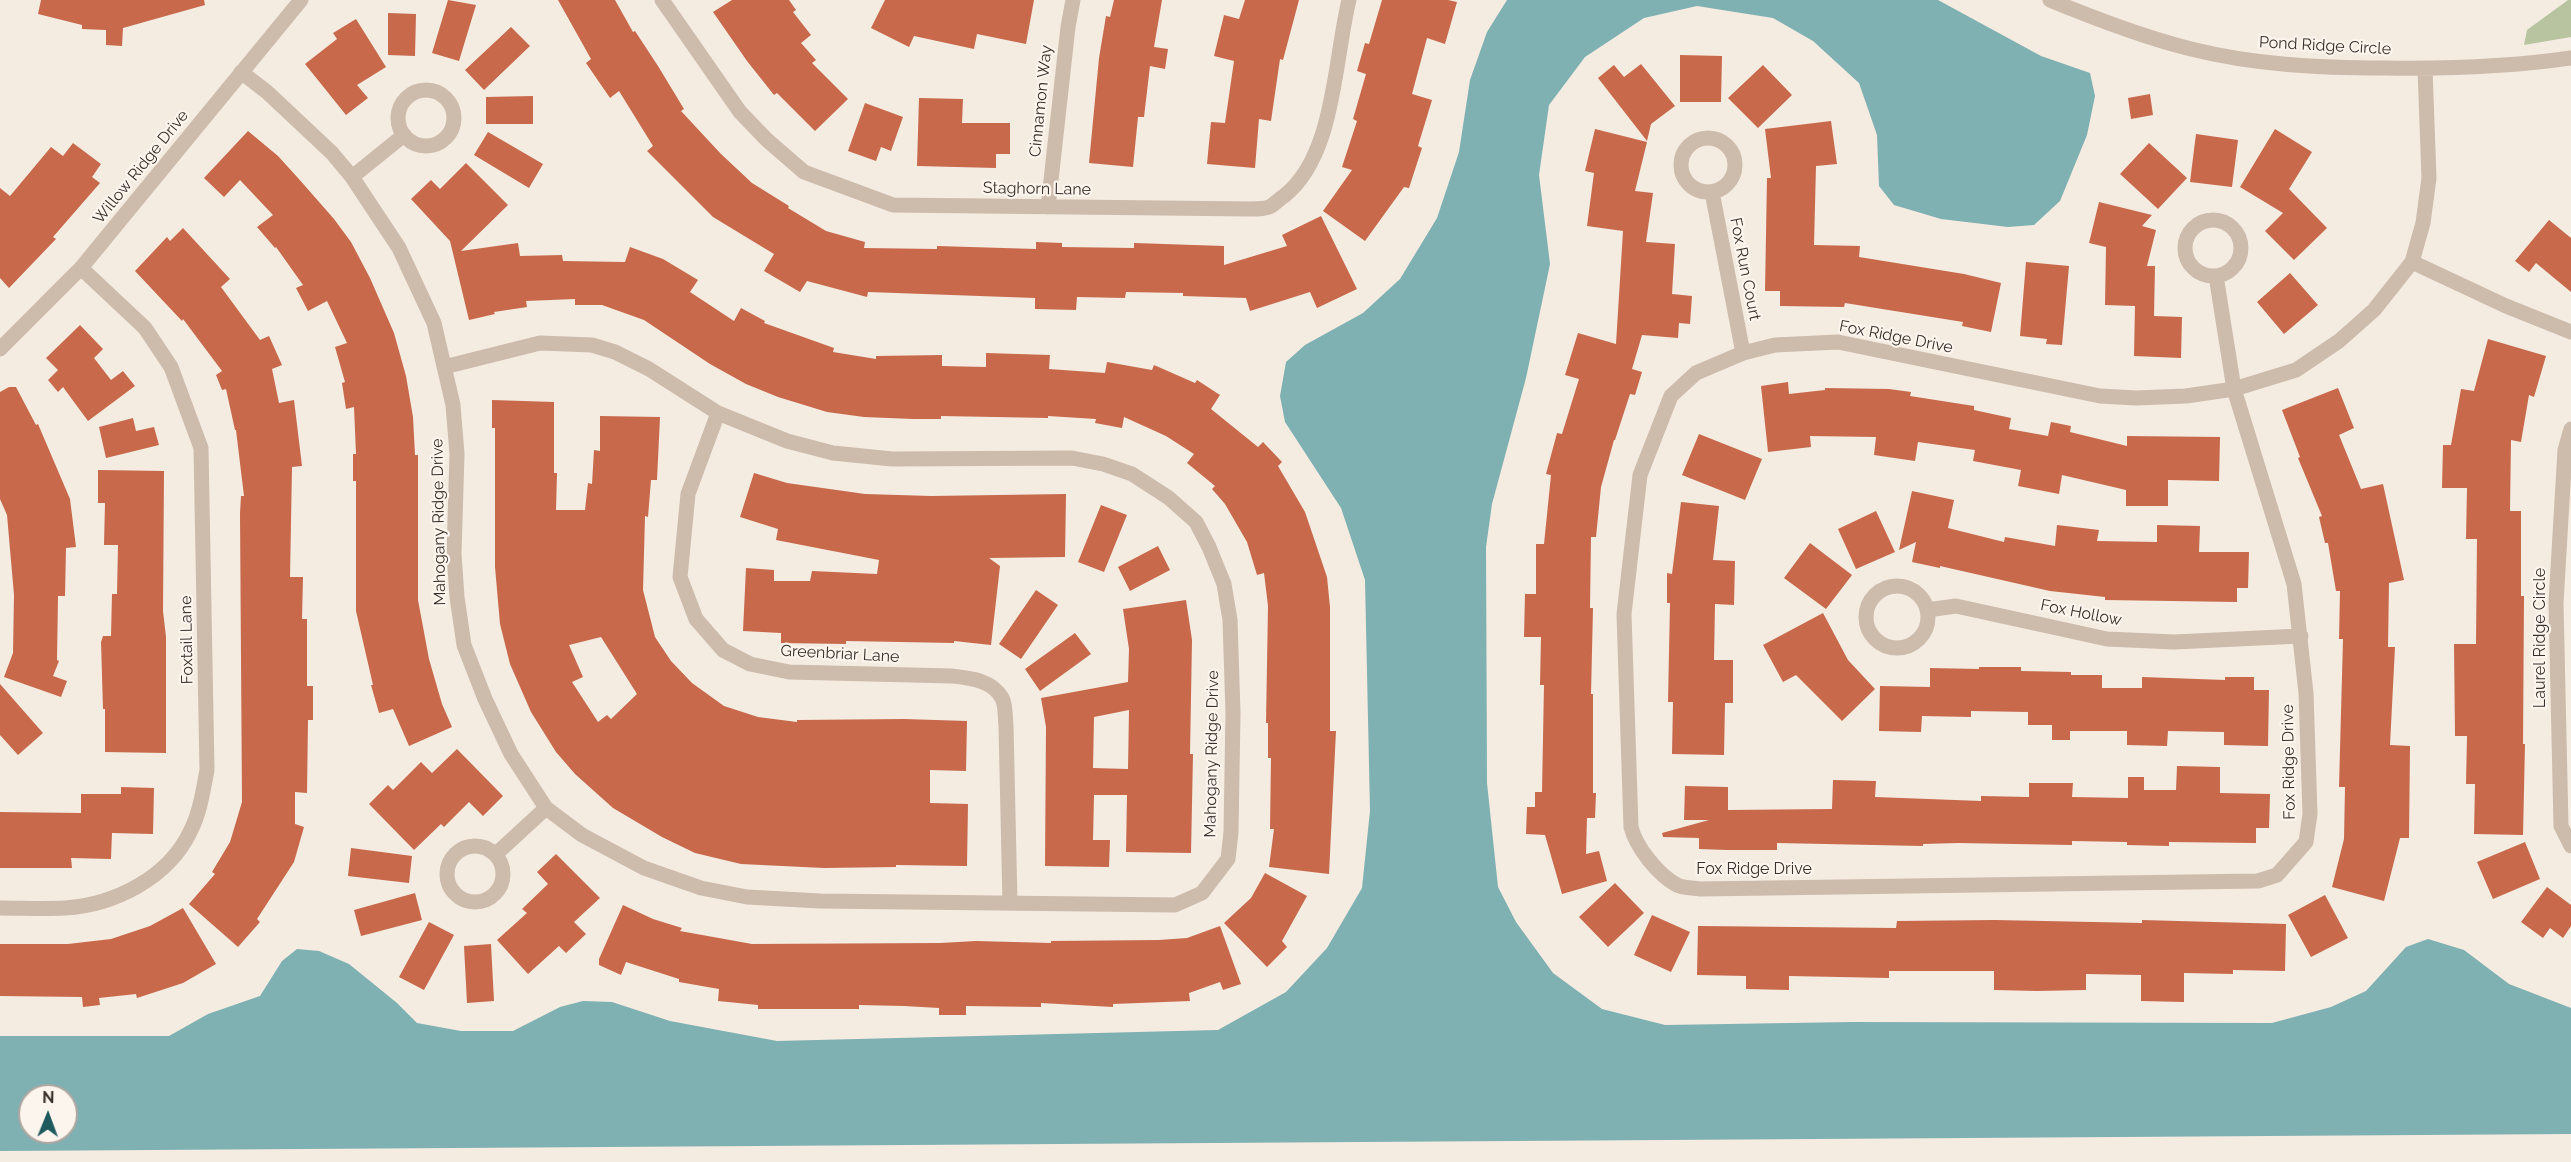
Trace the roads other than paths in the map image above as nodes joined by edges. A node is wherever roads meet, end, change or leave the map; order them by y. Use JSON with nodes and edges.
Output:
{"nodes":[{"id":1,"x":302,"y":0,"type":"edge"},
{"id":2,"x":662,"y":0,"type":"edge"},
{"id":3,"x":1073,"y":0,"type":"edge"},
{"id":4,"x":1349,"y":0,"type":"edge"},
{"id":5,"x":2050,"y":0,"type":"edge"},
{"id":6,"x":2571,"y":58,"type":"edge"},
{"id":7,"x":2424,"y":69,"type":"junction"},
{"id":8,"x":241,"y":72,"type":"junction"},
{"id":9,"x":404,"y":135,"type":"dead end"},
{"id":10,"x":352,"y":177,"type":"junction"},
{"id":11,"x":1712,"y":192,"type":"dead end"},
{"id":12,"x":1048,"y":207,"type":"junction"},
{"id":13,"x":2412,"y":262,"type":"junction"},
{"id":14,"x":81,"y":268,"type":"junction"},
{"id":15,"x":2217,"y":276,"type":"dead end"},
{"id":16,"x":2571,"y":332,"type":"edge"},
{"id":17,"x":0,"y":350,"type":"edge"},
{"id":18,"x":1743,"y":353,"type":"junction"},
{"id":19,"x":444,"y":367,"type":"junction"},
{"id":20,"x":2235,"y":389,"type":"junction"},
{"id":21,"x":718,"y":413,"type":"junction"},
{"id":22,"x":2571,"y":429,"type":"edge"},
{"id":23,"x":1927,"y":610,"type":"junction"},
{"id":24,"x":2301,"y":636,"type":"junction"},
{"id":25,"x":546,"y":808,"type":"junction"},
{"id":26,"x":2571,"y":846,"type":"edge"},
{"id":27,"x":496,"y":854,"type":"dead end"},
{"id":28,"x":1010,"y":903,"type":"junction"},
{"id":29,"x":0,"y":908,"type":"edge"}],
"edges":[{"from":1,"to":8,"type":"street","name":"Willow Ridge Drive"},
{"from":2,"to":12,"type":"street","name":"Staghorn Lane"},
{"from":3,"to":12,"type":"street","name":"Cinnamon Way"},
{"from":4,"to":12,"type":"street","name":"Staghorn Lane"},
{"from":5,"to":7,"type":"street","name":"Pond Ridge Circle"},
{"from":6,"to":7,"type":"street","name":"Pond Ridge Circle"},
{"from":7,"to":13,"type":"street","name":"Fox Ridge Drive"},
{"from":8,"to":10,"type":"street","name":"Mahogany Ridge Drive"},
{"from":8,"to":14,"type":"street","name":"Willow Ridge Drive"},
{"from":9,"to":10,"type":"street"},
{"from":10,"to":19,"type":"street","name":"Mahogany Ridge Drive"},
{"from":11,"to":18,"type":"street","name":"Fox Run Court"},
{"from":13,"to":16,"type":"street"},
{"from":13,"to":20,"type":"street","name":"Fox Ridge Drive"},
{"from":14,"to":17,"type":"street","name":"Willow Ridge Drive"},
{"from":14,"to":29,"type":"street","name":"Foxtail Lane"},
{"from":15,"to":20,"type":"street"},
{"from":18,"to":20,"type":"street","name":"Fox Ridge Drive"},
{"from":18,"to":24,"type":"street","name":"Fox Ridge Drive"},
{"from":19,"to":21,"type":"street","name":"Mahogany Ridge Drive"},
{"from":19,"to":25,"type":"street","name":"Mahogany Ridge Drive"},
{"from":20,"to":24,"type":"street","name":"Fox Ridge Drive"},
{"from":21,"to":28,"type":"street","name":"Greenbriar Lane"},
{"from":21,"to":28,"type":"street","name":"Mahogany Ridge Drive"},
{"from":22,"to":26,"type":"street","name":"Laurel Ridge Circle"},
{"from":23,"to":23,"type":"street"},
{"from":23,"to":24,"type":"street","name":"Fox Hollow"},
{"from":25,"to":27,"type":"street"},
{"from":25,"to":28,"type":"street","name":"Mahogany Ridge Drive"}]}
